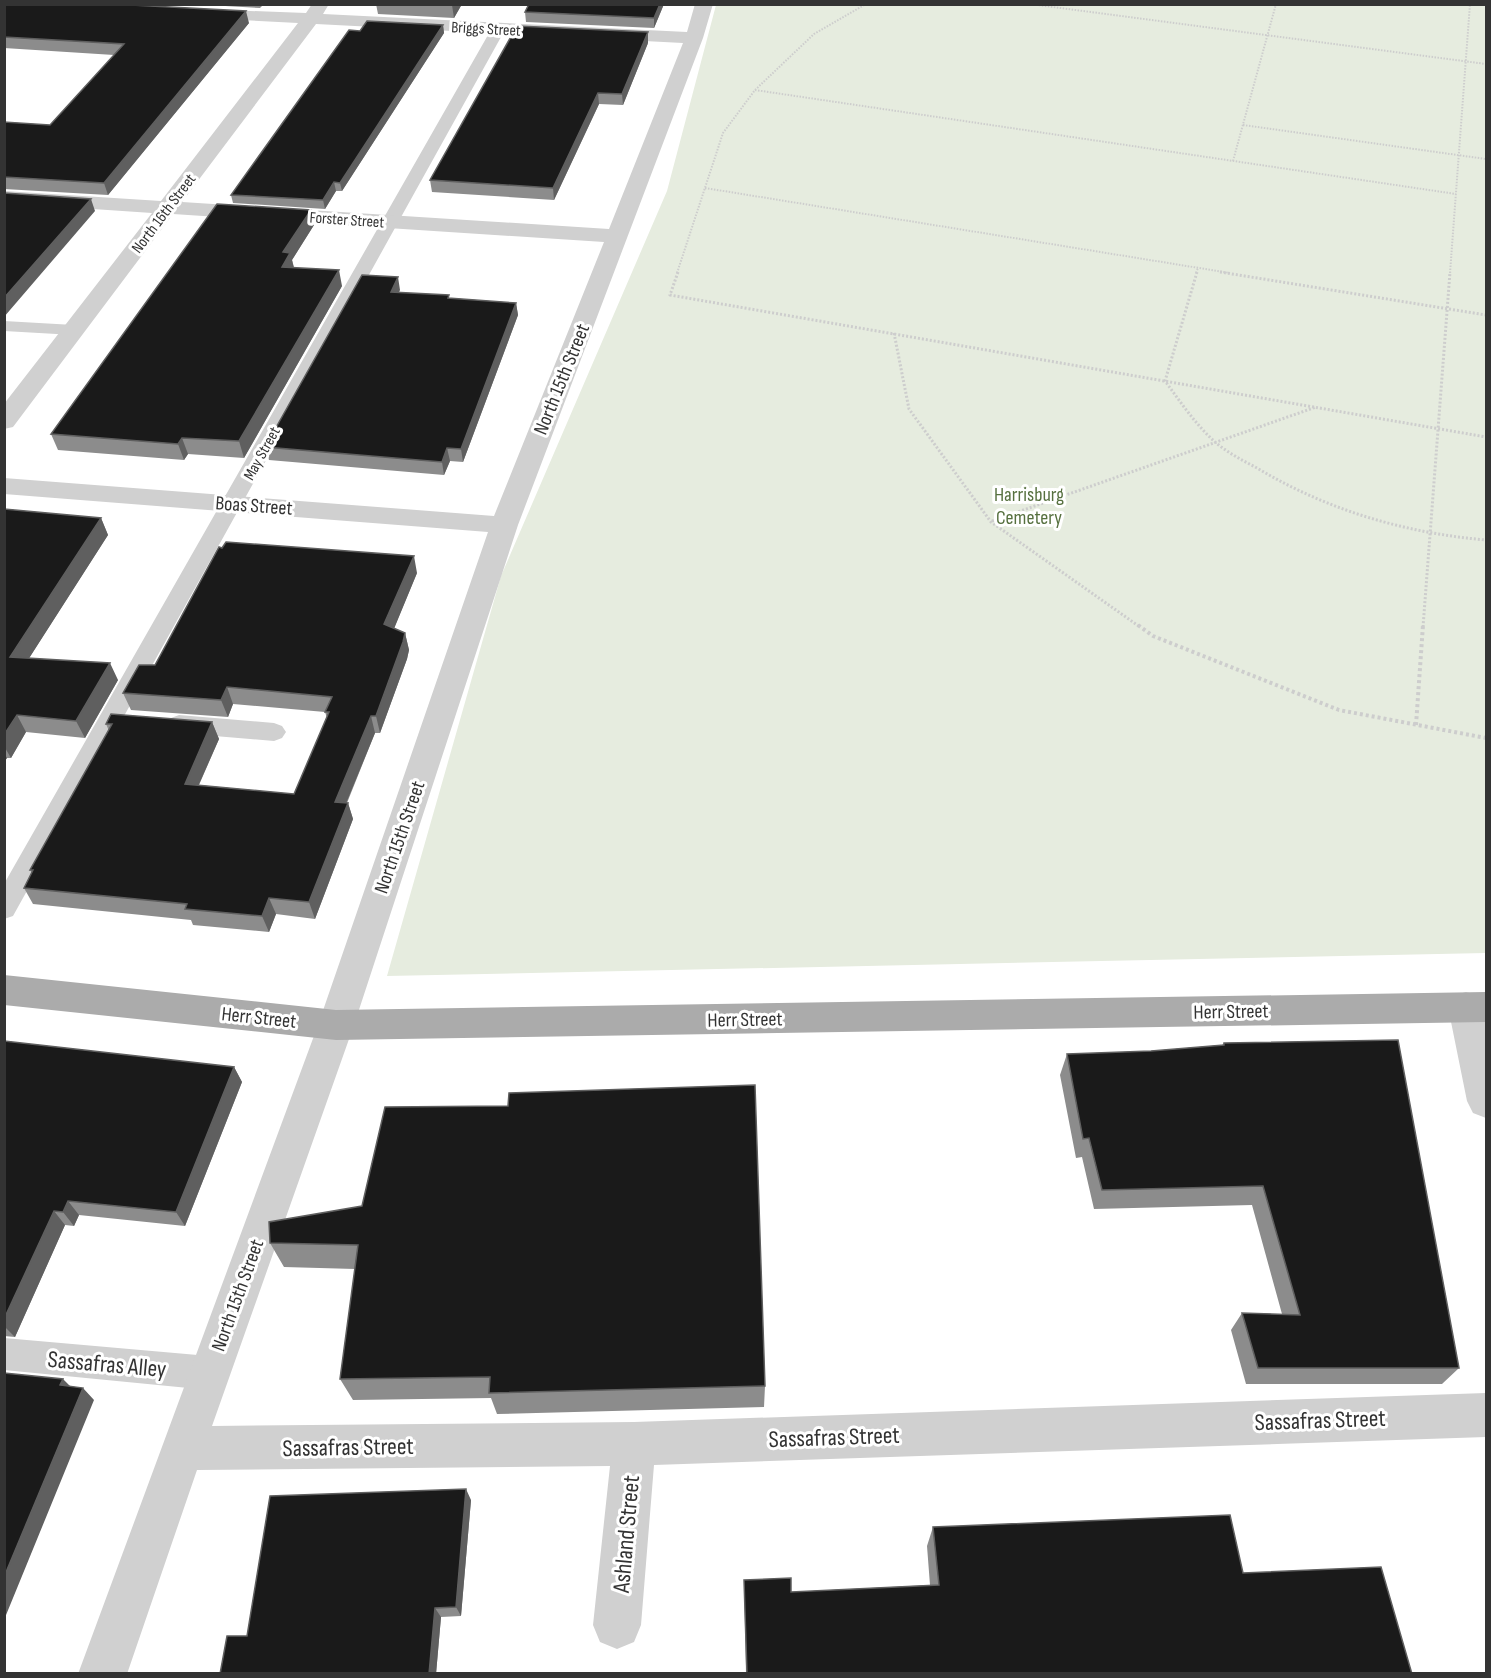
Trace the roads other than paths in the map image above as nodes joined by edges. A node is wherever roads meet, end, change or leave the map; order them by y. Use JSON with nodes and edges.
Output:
{"nodes":[{"id":1,"x":704,"y":4,"type":"edge"},
{"id":2,"x":180,"y":12,"type":"edge"},
{"id":3,"x":315,"y":12,"type":"edge"},
{"id":4,"x":499,"y":28,"type":"junction"},
{"id":5,"x":694,"y":38,"type":"junction"},
{"id":6,"x":4,"y":197,"type":"edge"},
{"id":7,"x":167,"y":207,"type":"junction"},
{"id":8,"x":391,"y":221,"type":"junction"},
{"id":9,"x":618,"y":236,"type":"junction"},
{"id":10,"x":4,"y":326,"type":"edge"},
{"id":11,"x":74,"y":330,"type":"junction"},
{"id":12,"x":4,"y":422,"type":"edge"},
{"id":13,"x":4,"y":486,"type":"edge"},
{"id":14,"x":233,"y":503,"type":"junction"},
{"id":15,"x":504,"y":525,"type":"junction"},
{"id":16,"x":135,"y":721,"type":"junction"},
{"id":17,"x":274,"y":732,"type":"dead end"},
{"id":18,"x":4,"y":909,"type":"edge"},
{"id":19,"x":4,"y":990,"type":"edge"},
{"id":20,"x":1476,"y":1007,"type":"edge"},
{"id":21,"x":336,"y":1025,"type":"junction"},
{"id":22,"x":1486,"y":1101,"type":"edge"},
{"id":23,"x":4,"y":1354,"type":"edge"},
{"id":24,"x":209,"y":1373,"type":"junction"},
{"id":25,"x":1486,"y":1415,"type":"edge"},
{"id":26,"x":634,"y":1444,"type":"junction"},
{"id":27,"x":182,"y":1448,"type":"junction"},
{"id":28,"x":617,"y":1625,"type":"dead end"},
{"id":29,"x":102,"y":1674,"type":"edge"}],
"edges":[{"from":1,"to":5,"type":"street","name":"North 15th Street"},
{"from":2,"to":3,"type":"street","name":"Briggs Street"},
{"from":3,"to":4,"type":"street","name":"Briggs Street"},
{"from":3,"to":7,"type":"street","name":"North 16th Street"},
{"from":4,"to":5,"type":"street","name":"Briggs Street"},
{"from":4,"to":8,"type":"lane","name":"May Street"},
{"from":5,"to":9,"type":"street","name":"North 15th Street"},
{"from":6,"to":7,"type":"street","name":"Forster Street"},
{"from":7,"to":8,"type":"street","name":"Forster Street"},
{"from":7,"to":11,"type":"street","name":"North 16th Street"},
{"from":8,"to":9,"type":"street","name":"Forster Street"},
{"from":8,"to":14,"type":"lane","name":"May Street"},
{"from":9,"to":15,"type":"street","name":"North 15th Street"},
{"from":10,"to":11,"type":"lane"},
{"from":11,"to":12,"type":"street","name":"North 16th Street"},
{"from":13,"to":14,"type":"street","name":"Boas Street"},
{"from":14,"to":15,"type":"street","name":"Boas Street"},
{"from":14,"to":16,"type":"lane","name":"May Street"},
{"from":15,"to":21,"type":"street","name":"North 15th Street"},
{"from":16,"to":17,"type":"lane"},
{"from":16,"to":18,"type":"lane","name":"May Street"},
{"from":19,"to":21,"type":"main road","name":"Herr Street"},
{"from":20,"to":21,"type":"main road","name":"Herr Street"},
{"from":20,"to":22,"type":"street"},
{"from":21,"to":24,"type":"street","name":"North 15th Street"},
{"from":23,"to":24,"type":"lane","name":"Sassafras Alley"},
{"from":24,"to":27,"type":"street","name":"North 15th Street"},
{"from":25,"to":26,"type":"street","name":"Sassafras Street"},
{"from":26,"to":27,"type":"street","name":"Sassafras Street"},
{"from":26,"to":28,"type":"street","name":"Ashland Street"},
{"from":27,"to":29,"type":"street","name":"North 15th Street"}]}
